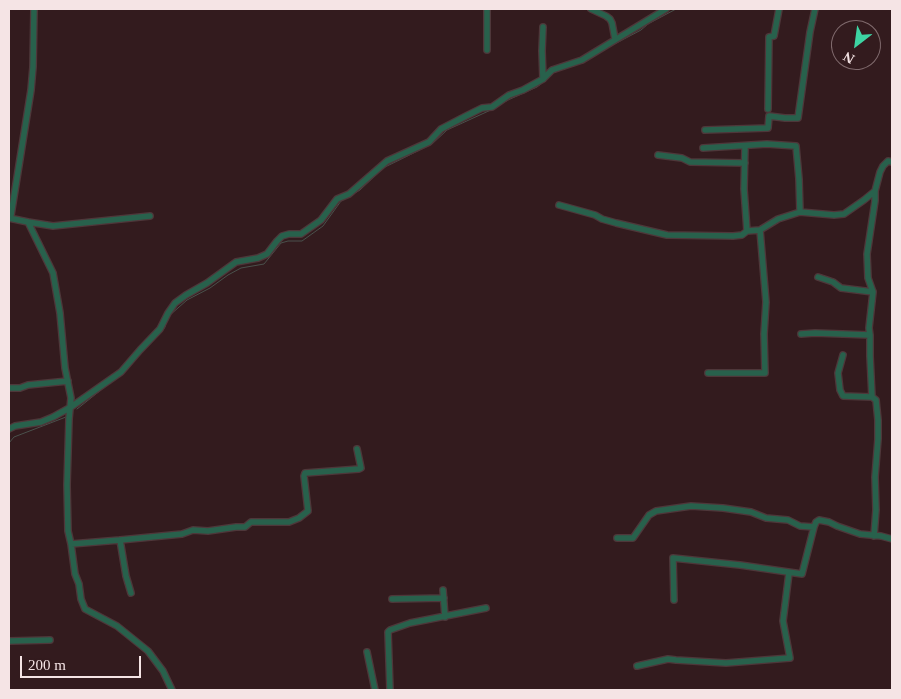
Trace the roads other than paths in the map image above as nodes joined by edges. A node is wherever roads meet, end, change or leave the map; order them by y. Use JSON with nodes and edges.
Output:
{"nodes":[{"id":1,"x":34,"y":9,"type":"edge"},
{"id":2,"x":487,"y":9,"type":"edge"},
{"id":3,"x":591,"y":9,"type":"edge"},
{"id":4,"x":666,"y":9,"type":"edge"},
{"id":5,"x":780,"y":9,"type":"edge"},
{"id":6,"x":815,"y":9,"type":"edge"},
{"id":7,"x":543,"y":28,"type":"dead end"},
{"id":8,"x":615,"y":39,"type":"junction"},
{"id":9,"x":487,"y":50,"type":"dead end"},
{"id":10,"x":543,"y":79,"type":"junction"},
{"id":11,"x":768,"y":109,"type":"dead end"},
{"id":12,"x":705,"y":130,"type":"dead end"},
{"id":13,"x":745,"y":146,"type":"junction"},
{"id":14,"x":703,"y":148,"type":"dead end"},
{"id":15,"x":658,"y":156,"type":"dead end"},
{"id":16,"x":892,"y":162,"type":"edge"},
{"id":17,"x":745,"y":163,"type":"junction"},
{"id":18,"x":875,"y":191,"type":"junction"},
{"id":19,"x":560,"y":204,"type":"dead end"},
{"id":20,"x":800,"y":212,"type":"junction"},
{"id":21,"x":150,"y":216,"type":"dead end"},
{"id":22,"x":9,"y":218,"type":"edge"},
{"id":23,"x":28,"y":222,"type":"junction"},
{"id":24,"x":760,"y":230,"type":"junction"},
{"id":25,"x":747,"y":231,"type":"junction"},
{"id":26,"x":818,"y":276,"type":"dead end"},
{"id":27,"x":873,"y":292,"type":"junction"},
{"id":28,"x":801,"y":334,"type":"dead end"},
{"id":29,"x":870,"y":335,"type":"junction"},
{"id":30,"x":843,"y":355,"type":"dead end"},
{"id":31,"x":708,"y":373,"type":"dead end"},
{"id":32,"x":68,"y":381,"type":"junction"},
{"id":33,"x":9,"y":388,"type":"edge"},
{"id":34,"x":872,"y":397,"type":"junction"},
{"id":35,"x":71,"y":407,"type":"junction"},
{"id":36,"x":9,"y":429,"type":"edge"},
{"id":37,"x":357,"y":449,"type":"dead end"},
{"id":38,"x":814,"y":527,"type":"junction"},
{"id":39,"x":874,"y":536,"type":"junction"},
{"id":40,"x":617,"y":538,"type":"dead end"},
{"id":41,"x":892,"y":539,"type":"edge"},
{"id":42,"x":120,"y":540,"type":"junction"},
{"id":43,"x":71,"y":544,"type":"junction"},
{"id":44,"x":789,"y":573,"type":"junction"},
{"id":45,"x":443,"y":590,"type":"dead end"},
{"id":46,"x":131,"y":593,"type":"dead end"},
{"id":47,"x":444,"y":598,"type":"junction"},
{"id":48,"x":392,"y":599,"type":"dead end"},
{"id":49,"x":674,"y":600,"type":"dead end"},
{"id":50,"x":486,"y":608,"type":"dead end"},
{"id":51,"x":445,"y":617,"type":"junction"},
{"id":52,"x":50,"y":640,"type":"dead end"},
{"id":53,"x":9,"y":641,"type":"edge"},
{"id":54,"x":367,"y":652,"type":"dead end"},
{"id":55,"x":637,"y":666,"type":"dead end"},
{"id":56,"x":172,"y":690,"type":"edge"},
{"id":57,"x":375,"y":690,"type":"edge"},
{"id":58,"x":390,"y":690,"type":"edge"}],
"edges":[{"from":1,"to":22,"type":"street"},
{"from":2,"to":9,"type":"street"},
{"from":3,"to":8,"type":"street"},
{"from":4,"to":8,"type":"street"},
{"from":5,"to":11,"type":"street"},
{"from":6,"to":12,"type":"street"},
{"from":7,"to":10,"type":"street"},
{"from":8,"to":10,"type":"street"},
{"from":10,"to":35,"type":"street"},
{"from":13,"to":14,"type":"street"},
{"from":13,"to":17,"type":"street"},
{"from":13,"to":20,"type":"street"},
{"from":15,"to":17,"type":"street"},
{"from":16,"to":18,"type":"street"},
{"from":17,"to":25,"type":"street"},
{"from":18,"to":20,"type":"street"},
{"from":18,"to":27,"type":"street"},
{"from":19,"to":25,"type":"street"},
{"from":20,"to":24,"type":"street"},
{"from":21,"to":23,"type":"street"},
{"from":22,"to":23,"type":"street"},
{"from":23,"to":32,"type":"street"},
{"from":24,"to":25,"type":"street"},
{"from":24,"to":31,"type":"street"},
{"from":26,"to":27,"type":"street"},
{"from":27,"to":29,"type":"street"},
{"from":28,"to":29,"type":"street"},
{"from":29,"to":34,"type":"street"},
{"from":30,"to":34,"type":"street"},
{"from":32,"to":33,"type":"street"},
{"from":32,"to":35,"type":"street"},
{"from":34,"to":39,"type":"street"},
{"from":35,"to":36,"type":"street"},
{"from":35,"to":43,"type":"street"},
{"from":37,"to":42,"type":"street"},
{"from":38,"to":39,"type":"street"},
{"from":38,"to":40,"type":"street"},
{"from":38,"to":44,"type":"street"},
{"from":39,"to":41,"type":"street"},
{"from":42,"to":43,"type":"street"},
{"from":42,"to":46,"type":"street"},
{"from":43,"to":56,"type":"street"},
{"from":44,"to":49,"type":"street"},
{"from":44,"to":55,"type":"street"},
{"from":45,"to":47,"type":"street"},
{"from":47,"to":48,"type":"street"},
{"from":47,"to":51,"type":"street"},
{"from":50,"to":51,"type":"street"},
{"from":51,"to":58,"type":"street"},
{"from":52,"to":53,"type":"street"},
{"from":54,"to":57,"type":"street"}]}
